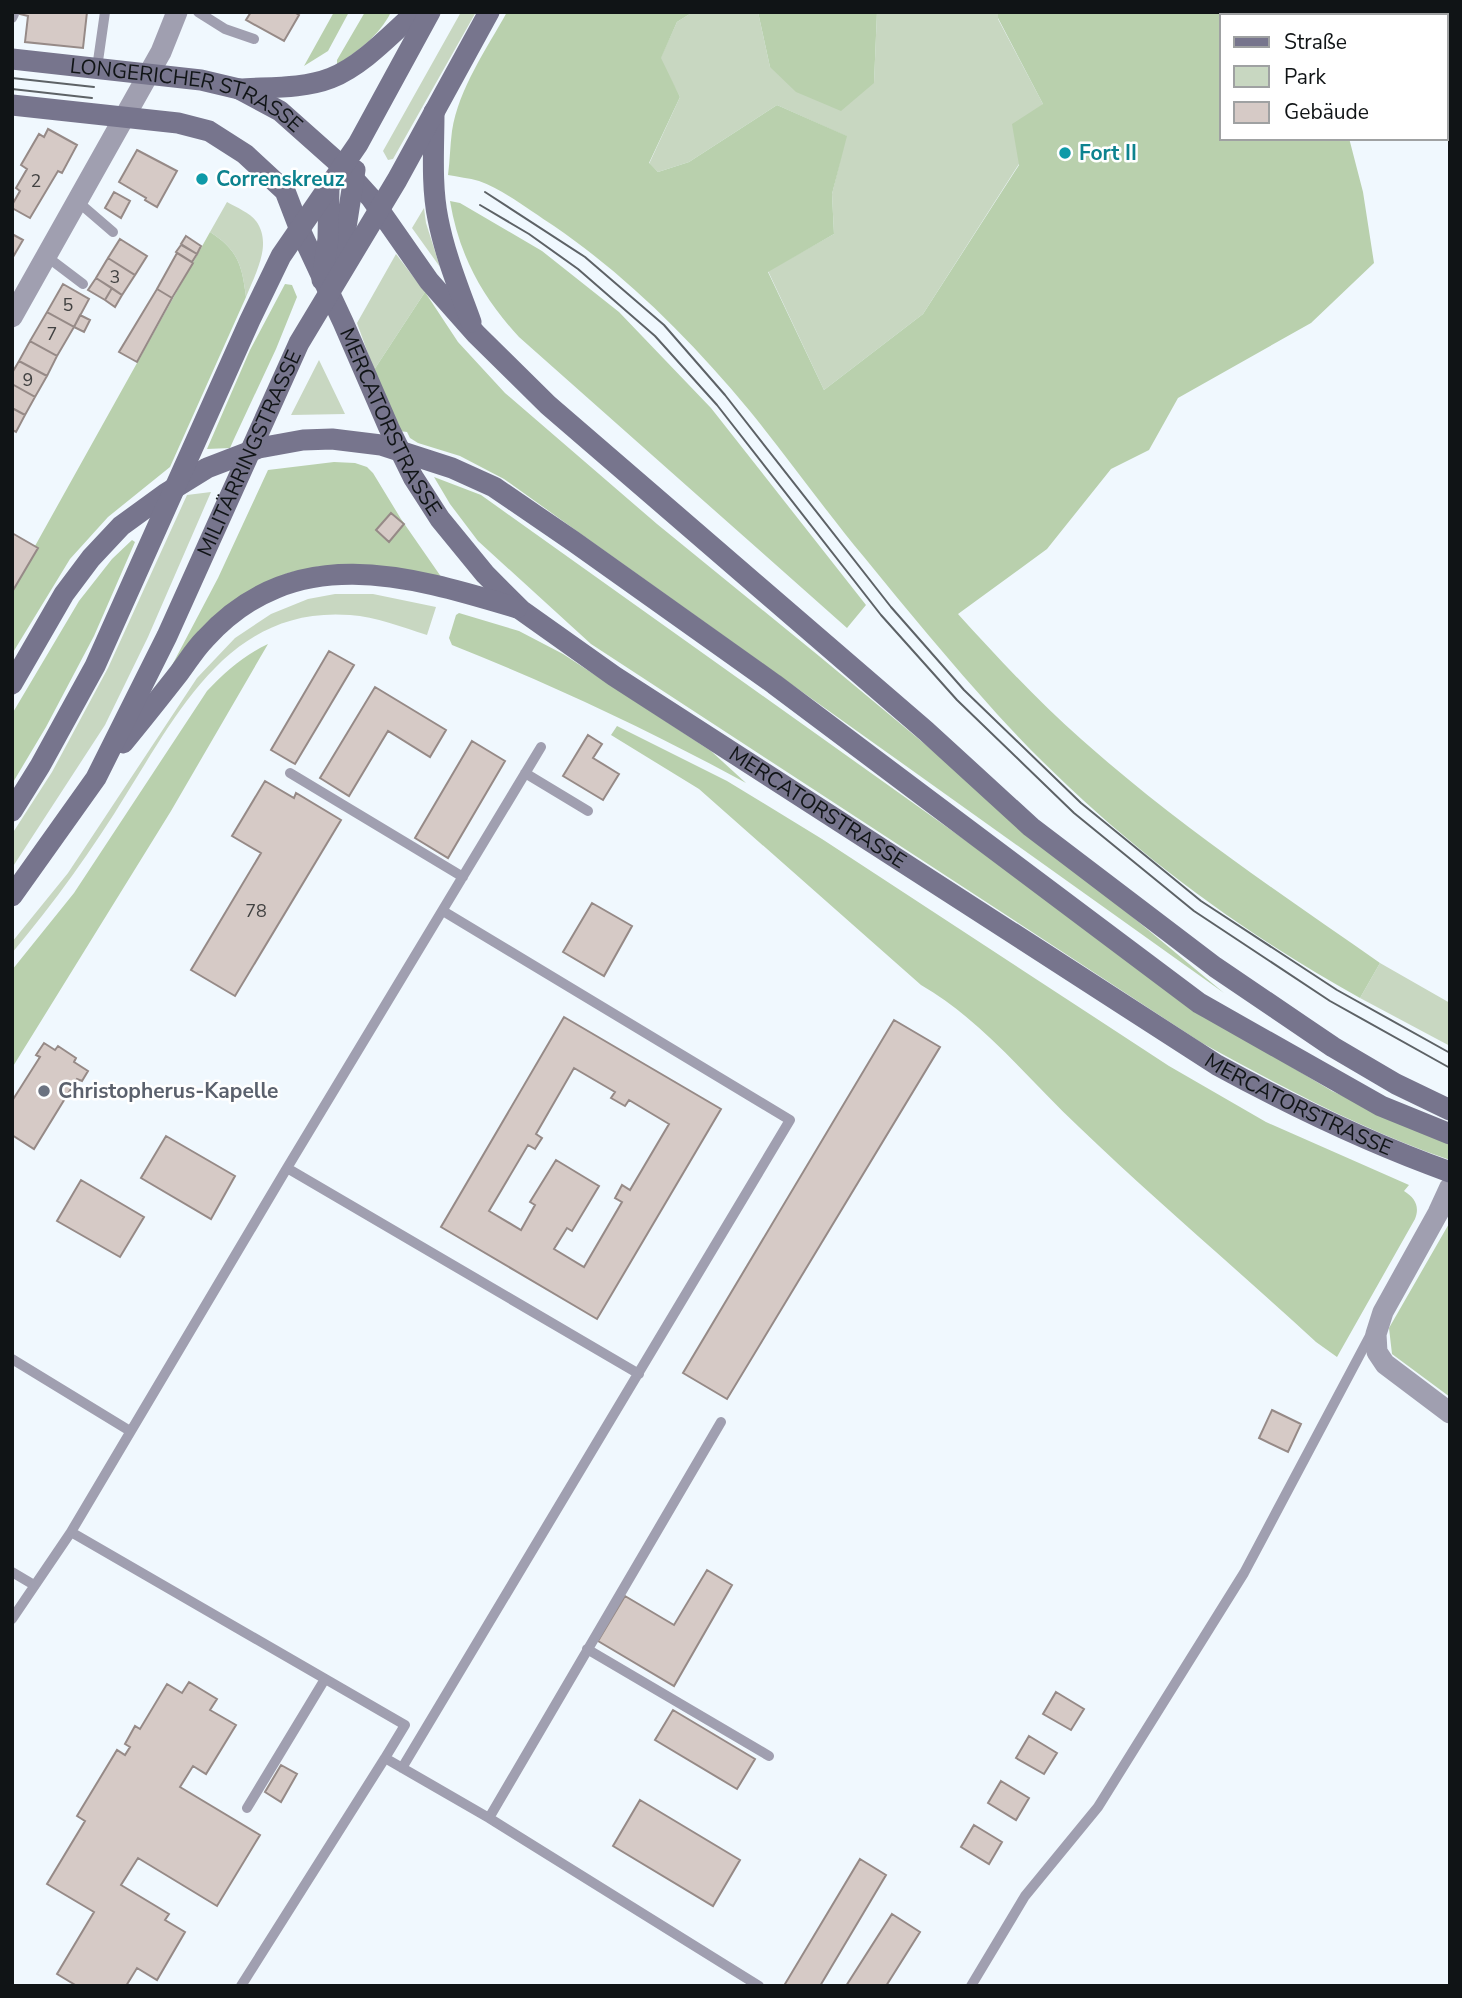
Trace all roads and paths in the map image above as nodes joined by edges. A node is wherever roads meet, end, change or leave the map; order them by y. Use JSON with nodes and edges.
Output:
{"nodes":[{"id":1,"x":105,"y":12,"type":"edge"},
{"id":2,"x":177,"y":12,"type":"edge"},
{"id":3,"x":198,"y":12,"type":"edge"},
{"id":4,"x":416,"y":12,"type":"edge"},
{"id":5,"x":430,"y":12,"type":"edge"},
{"id":6,"x":489,"y":12,"type":"edge"},
{"id":7,"x":254,"y":39,"type":"dead end"},
{"id":8,"x":12,"y":59,"type":"edge"},
{"id":9,"x":97,"y":68,"type":"junction"},
{"id":10,"x":148,"y":74,"type":"junction"},
{"id":11,"x":239,"y":89,"type":"junction"},
{"id":12,"x":12,"y":105,"type":"edge"},
{"id":13,"x":434,"y":109,"type":"junction"},
{"id":14,"x":124,"y":118,"type":"junction"},
{"id":15,"x":316,"y":141,"type":"junction"},
{"id":16,"x":349,"y":173,"type":"junction"},
{"id":17,"x":285,"y":191,"type":"junction"},
{"id":18,"x":325,"y":199,"type":"junction"},
{"id":19,"x":77,"y":201,"type":"junction"},
{"id":20,"x":367,"y":204,"type":"junction"},
{"id":21,"x":300,"y":230,"type":"junction"},
{"id":22,"x":113,"y":232,"type":"dead end"},
{"id":23,"x":46,"y":257,"type":"junction"},
{"id":24,"x":330,"y":281,"type":"junction"},
{"id":25,"x":83,"y":284,"type":"dead end"},
{"id":26,"x":12,"y":317,"type":"edge"},
{"id":27,"x":476,"y":334,"type":"junction"},
{"id":28,"x":521,"y":610,"type":"junction"},
{"id":29,"x":12,"y":684,"type":"edge"},
{"id":30,"x":541,"y":747,"type":"dead end"},
{"id":31,"x":290,"y":773,"type":"dead end"},
{"id":32,"x":525,"y":773,"type":"junction"},
{"id":33,"x":96,"y":778,"type":"junction"},
{"id":34,"x":12,"y":811,"type":"edge"},
{"id":35,"x":588,"y":811,"type":"dead end"},
{"id":36,"x":463,"y":877,"type":"junction"},
{"id":37,"x":12,"y":896,"type":"edge"},
{"id":38,"x":443,"y":911,"type":"junction"},
{"id":39,"x":1450,"y":1110,"type":"edge"},
{"id":40,"x":1450,"y":1134,"type":"edge"},
{"id":41,"x":287,"y":1168,"type":"junction"},
{"id":42,"x":1450,"y":1172,"type":"edge"},
{"id":43,"x":1450,"y":1187,"type":"edge"},
{"id":44,"x":1383,"y":1312,"type":"junction"},
{"id":45,"x":12,"y":1359,"type":"edge"},
{"id":46,"x":639,"y":1374,"type":"junction"},
{"id":47,"x":1450,"y":1413,"type":"edge"},
{"id":48,"x":721,"y":1422,"type":"dead end"},
{"id":49,"x":130,"y":1431,"type":"junction"},
{"id":50,"x":71,"y":1532,"type":"junction"},
{"id":51,"x":12,"y":1572,"type":"edge"},
{"id":52,"x":34,"y":1586,"type":"junction"},
{"id":53,"x":12,"y":1619,"type":"edge"},
{"id":54,"x":587,"y":1649,"type":"junction"},
{"id":55,"x":325,"y":1679,"type":"junction"},
{"id":56,"x":769,"y":1756,"type":"dead end"},
{"id":57,"x":385,"y":1758,"type":"junction"},
{"id":58,"x":402,"y":1768,"type":"junction"},
{"id":59,"x":247,"y":1808,"type":"dead end"},
{"id":60,"x":489,"y":1818,"type":"junction"},
{"id":61,"x":241,"y":1986,"type":"edge"},
{"id":62,"x":759,"y":1986,"type":"edge"},
{"id":63,"x":971,"y":1986,"type":"edge"}],
"edges":[{"from":1,"to":9,"type":"lane"},
{"from":2,"to":10,"type":"street"},
{"from":3,"to":7,"type":"lane"},
{"from":4,"to":11,"type":"main road"},
{"from":5,"to":16,"type":"main road"},
{"from":6,"to":13,"type":"main road","name":"MILITÄRRINGSTRASSE"},
{"from":8,"to":9,"type":"main road","name":"LONGERICHER STRASSE"},
{"from":9,"to":10,"type":"main road","name":"LONGERICHER STRASSE"},
{"from":10,"to":11,"type":"main road","name":"LONGERICHER STRASSE"},
{"from":10,"to":14,"type":"street"},
{"from":11,"to":15,"type":"main road","name":"LONGERICHER STRASSE"},
{"from":12,"to":14,"type":"main road","name":"LONGERICHER STRASSE"},
{"from":13,"to":20,"type":"main road","name":"MILITÄRRINGSTRASSE"},
{"from":13,"to":27,"type":"main road"},
{"from":14,"to":17,"type":"main road","name":"LONGERICHER STRASSE"},
{"from":14,"to":19,"type":"street"},
{"from":15,"to":16,"type":"main road","name":"LONGERICHER STRASSE"},
{"from":15,"to":18,"type":"main road"},
{"from":16,"to":18,"type":"main road"},
{"from":16,"to":20,"type":"main road"},
{"from":17,"to":18,"type":"main road"},
{"from":17,"to":21,"type":"main road","name":"LONGERICHER STRASSE"},
{"from":18,"to":20,"type":"main road"},
{"from":18,"to":21,"type":"main road"},
{"from":18,"to":24,"type":"main road"},
{"from":19,"to":22,"type":"lane"},
{"from":19,"to":23,"type":"street"},
{"from":20,"to":24,"type":"main road","name":"MILITÄRRINGSTRASSE"},
{"from":20,"to":24,"type":"main road"},
{"from":20,"to":27,"type":"main road"},
{"from":21,"to":24,"type":"main road","name":"LONGERICHER STRASSE"},
{"from":21,"to":34,"type":"main road"},
{"from":23,"to":25,"type":"lane"},
{"from":23,"to":26,"type":"street"},
{"from":24,"to":28,"type":"main road","name":"MERCATORSTRASSE"},
{"from":24,"to":33,"type":"main road","name":"MILITÄRRINGSTRASSE"},
{"from":27,"to":39,"type":"main road"},
{"from":28,"to":33,"type":"main road"},
{"from":28,"to":42,"type":"main road","name":"MERCATORSTRASSE"},
{"from":29,"to":40,"type":"main road"},
{"from":30,"to":32,"type":"lane"},
{"from":31,"to":36,"type":"lane"},
{"from":32,"to":35,"type":"lane"},
{"from":32,"to":36,"type":"lane"},
{"from":33,"to":37,"type":"main road","name":"MILITÄRRINGSTRASSE"},
{"from":36,"to":38,"type":"lane"},
{"from":38,"to":41,"type":"lane"},
{"from":38,"to":46,"type":"lane"},
{"from":41,"to":46,"type":"lane"},
{"from":41,"to":49,"type":"lane"},
{"from":43,"to":44,"type":"street"},
{"from":44,"to":47,"type":"street"},
{"from":44,"to":63,"type":"lane"},
{"from":45,"to":49,"type":"lane"},
{"from":46,"to":58,"type":"lane"},
{"from":48,"to":54,"type":"lane"},
{"from":49,"to":50,"type":"lane"},
{"from":50,"to":52,"type":"lane"},
{"from":50,"to":55,"type":"lane"},
{"from":51,"to":52,"type":"lane"},
{"from":52,"to":53,"type":"lane"},
{"from":54,"to":56,"type":"lane"},
{"from":54,"to":60,"type":"lane"},
{"from":55,"to":57,"type":"lane"},
{"from":55,"to":59,"type":"lane"},
{"from":57,"to":58,"type":"lane"},
{"from":57,"to":61,"type":"lane"},
{"from":58,"to":60,"type":"lane"},
{"from":60,"to":62,"type":"lane"}]}
